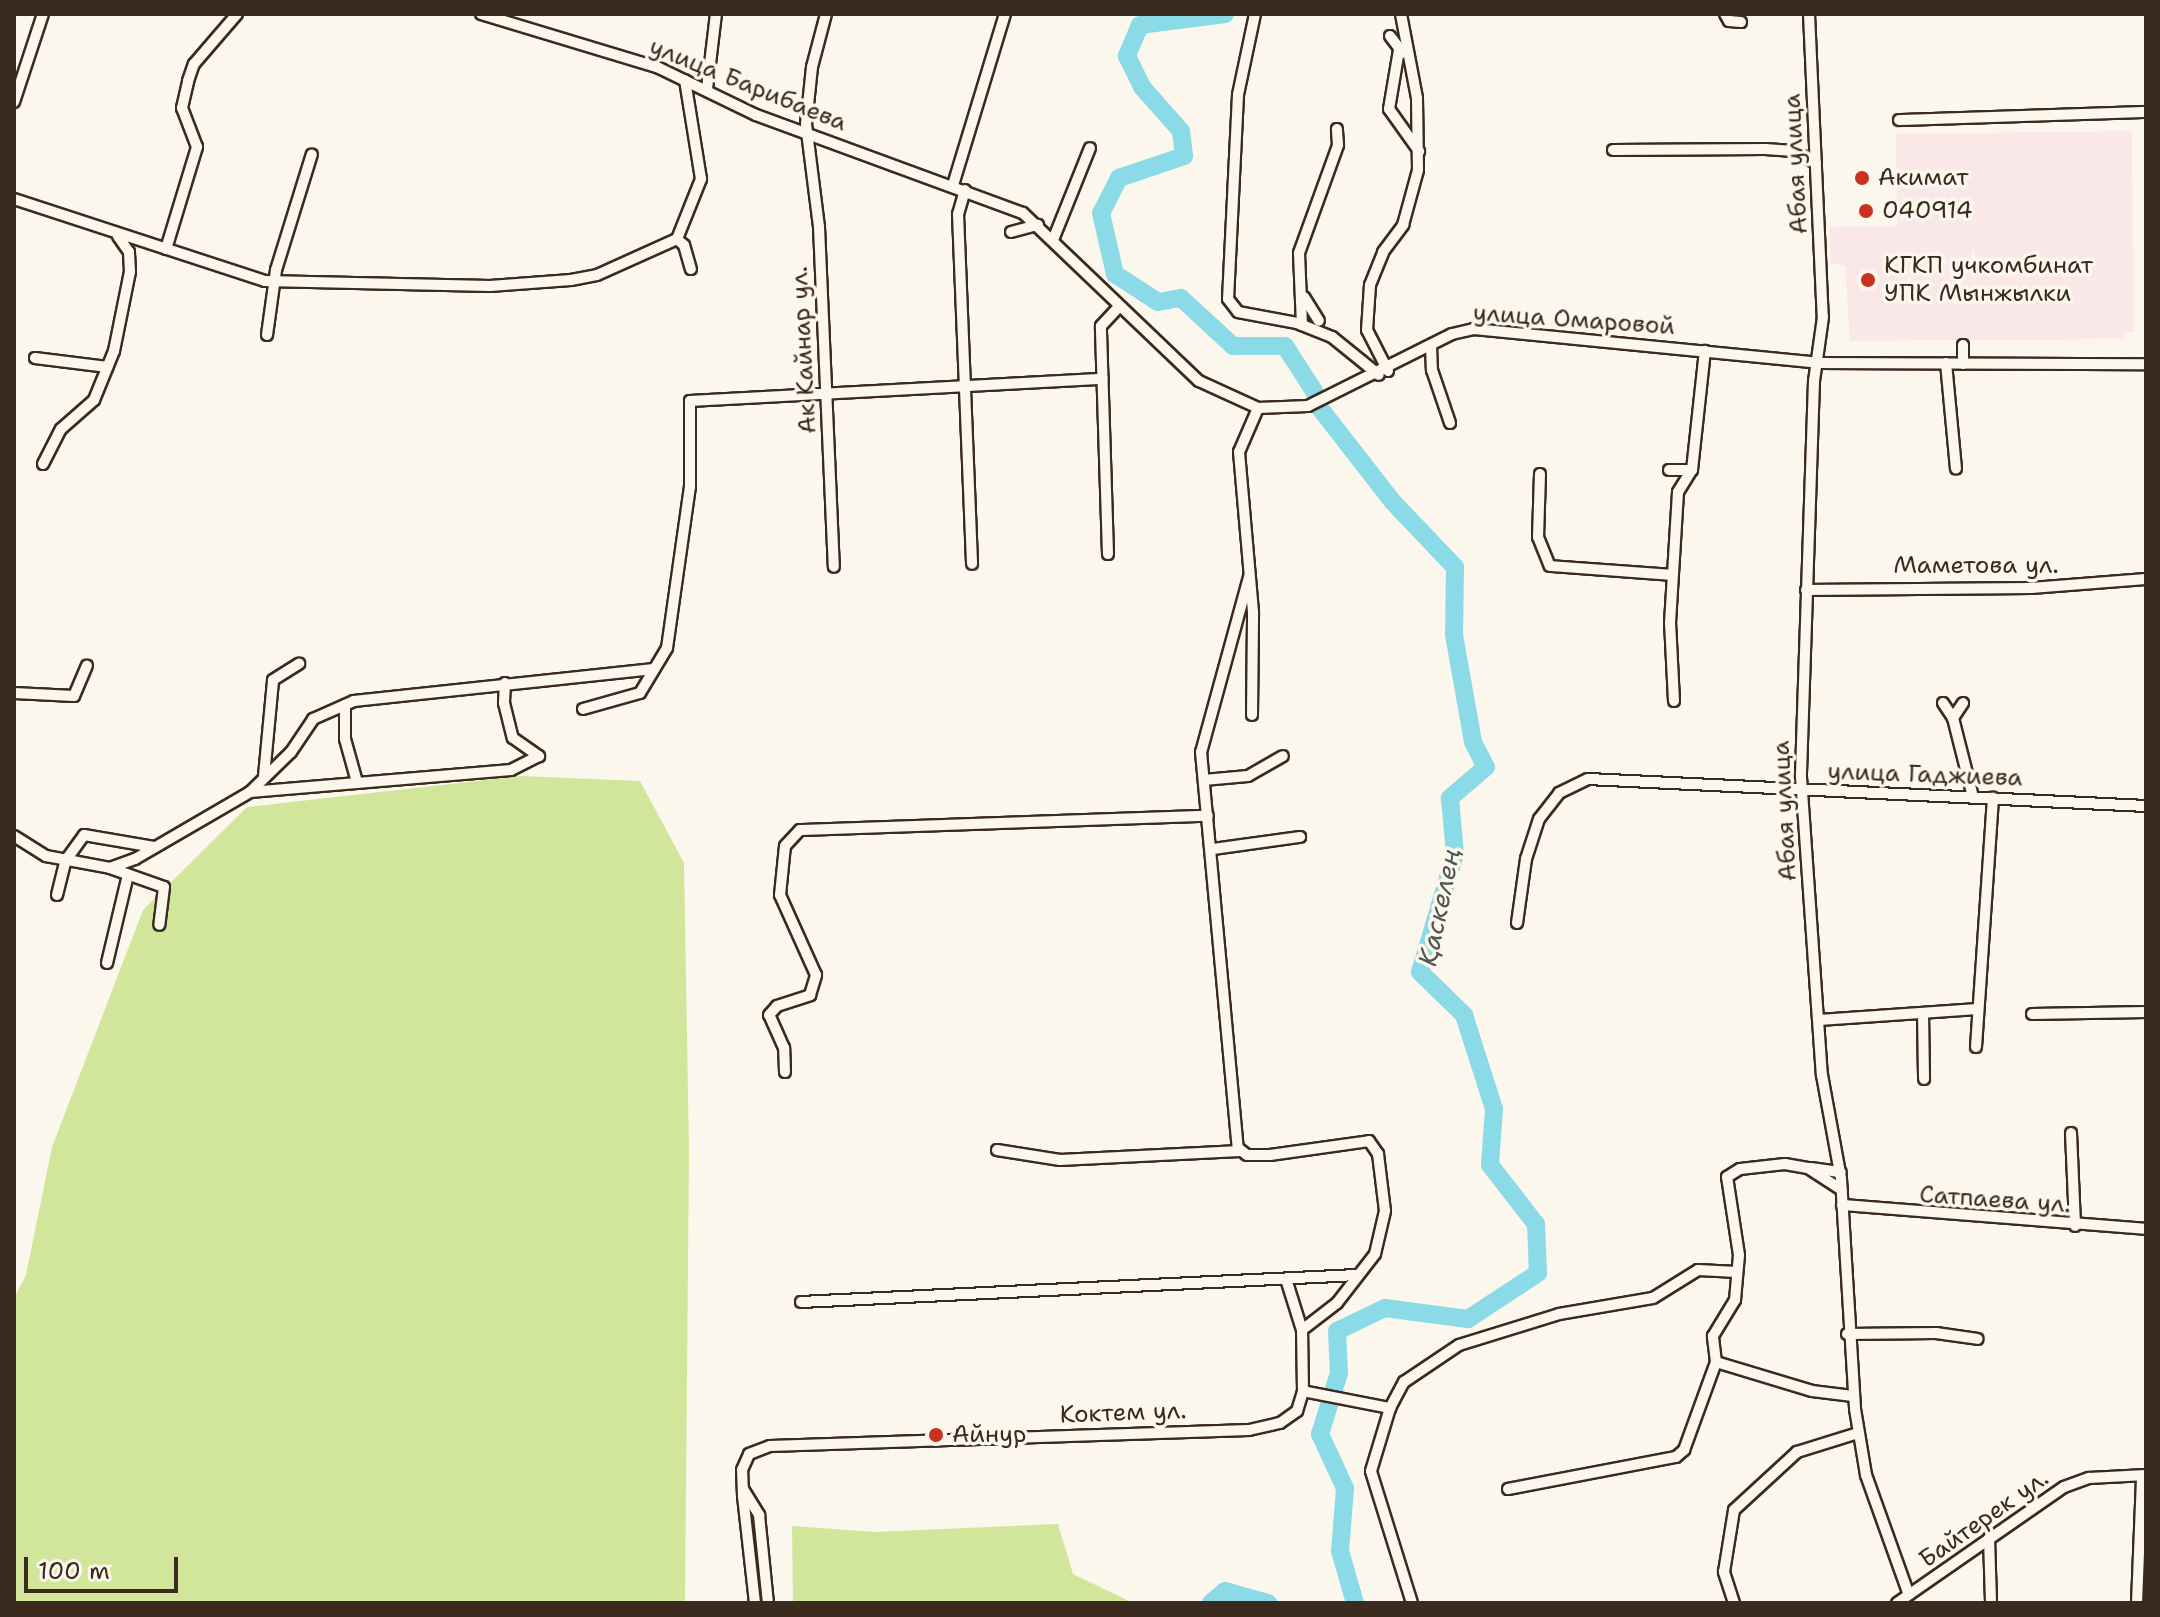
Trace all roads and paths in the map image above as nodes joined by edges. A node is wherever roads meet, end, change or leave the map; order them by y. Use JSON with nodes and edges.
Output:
{"nodes":[{"id":1,"x":43,"y":14,"type":"edge"},
{"id":2,"x":237,"y":14,"type":"edge"},
{"id":3,"x":481,"y":14,"type":"edge"},
{"id":4,"x":716,"y":14,"type":"edge"},
{"id":5,"x":826,"y":14,"type":"edge"},
{"id":6,"x":1005,"y":14,"type":"edge"},
{"id":7,"x":1255,"y":14,"type":"edge"},
{"id":8,"x":1401,"y":14,"type":"edge"},
{"id":9,"x":1725,"y":14,"type":"edge"},
{"id":10,"x":1809,"y":14,"type":"edge"},
{"id":11,"x":1741,"y":22,"type":"dead end"},
{"id":12,"x":1390,"y":36,"type":"dead end"},
{"id":13,"x":1402,"y":52,"type":"junction"},
{"id":14,"x":685,"y":80,"type":"junction"},
{"id":15,"x":707,"y":89,"type":"junction"},
{"id":16,"x":14,"y":102,"type":"edge"},
{"id":17,"x":2146,"y":112,"type":"edge"},
{"id":18,"x":1899,"y":120,"type":"dead end"},
{"id":19,"x":1337,"y":129,"type":"dead end"},
{"id":20,"x":806,"y":133,"type":"junction"},
{"id":21,"x":1090,"y":148,"type":"dead end"},
{"id":22,"x":1613,"y":150,"type":"dead end"},
{"id":23,"x":1419,"y":151,"type":"junction"},
{"id":24,"x":312,"y":154,"type":"dead end"},
{"id":25,"x":1816,"y":163,"type":"junction"},
{"id":26,"x":953,"y":185,"type":"junction"},
{"id":27,"x":965,"y":190,"type":"junction"},
{"id":28,"x":14,"y":199,"type":"edge"},
{"id":29,"x":1038,"y":225,"type":"junction"},
{"id":30,"x":1011,"y":232,"type":"dead end"},
{"id":31,"x":116,"y":234,"type":"junction"},
{"id":32,"x":677,"y":239,"type":"junction"},
{"id":33,"x":1053,"y":240,"type":"junction"},
{"id":34,"x":166,"y":249,"type":"junction"},
{"id":35,"x":691,"y":269,"type":"dead end"},
{"id":36,"x":273,"y":281,"type":"junction"},
{"id":37,"x":490,"y":286,"type":"junction"},
{"id":38,"x":1303,"y":291,"type":"junction"},
{"id":39,"x":489,"y":300,"type":"dead end"},
{"id":40,"x":1119,"y":307,"type":"junction"},
{"id":41,"x":1319,"y":321,"type":"dead end"},
{"id":42,"x":1302,"y":325,"type":"junction"},
{"id":43,"x":267,"y":335,"type":"dead end"},
{"id":44,"x":1431,"y":345,"type":"junction"},
{"id":45,"x":1963,"y":345,"type":"dead end"},
{"id":46,"x":1705,"y":351,"type":"junction"},
{"id":47,"x":35,"y":358,"type":"dead end"},
{"id":48,"x":1818,"y":363,"type":"junction"},
{"id":49,"x":1946,"y":363,"type":"junction"},
{"id":50,"x":1963,"y":364,"type":"junction"},
{"id":51,"x":2146,"y":364,"type":"edge"},
{"id":52,"x":107,"y":367,"type":"junction"},
{"id":53,"x":1383,"y":373,"type":"junction"},
{"id":54,"x":1102,"y":379,"type":"junction"},
{"id":55,"x":963,"y":386,"type":"junction"},
{"id":56,"x":826,"y":393,"type":"junction"},
{"id":57,"x":1258,"y":408,"type":"junction"},
{"id":58,"x":1450,"y":423,"type":"dead end"},
{"id":59,"x":43,"y":464,"type":"dead end"},
{"id":60,"x":1956,"y":469,"type":"dead end"},
{"id":61,"x":1669,"y":470,"type":"dead end"},
{"id":62,"x":1692,"y":470,"type":"junction"},
{"id":63,"x":1540,"y":474,"type":"dead end"},
{"id":64,"x":1108,"y":554,"type":"dead end"},
{"id":65,"x":972,"y":564,"type":"dead end"},
{"id":66,"x":834,"y":567,"type":"dead end"},
{"id":67,"x":1672,"y":575,"type":"junction"},
{"id":68,"x":1249,"y":577,"type":"junction"},
{"id":69,"x":2146,"y":579,"type":"edge"},
{"id":70,"x":1806,"y":590,"type":"junction"},
{"id":71,"x":299,"y":664,"type":"dead end"},
{"id":72,"x":87,"y":666,"type":"dead end"},
{"id":73,"x":653,"y":669,"type":"junction"},
{"id":74,"x":505,"y":683,"type":"junction"},
{"id":75,"x":14,"y":693,"type":"edge"},
{"id":76,"x":1674,"y":701,"type":"dead end"},
{"id":77,"x":1943,"y":703,"type":"dead end"},
{"id":78,"x":1963,"y":703,"type":"dead end"},
{"id":79,"x":345,"y":705,"type":"junction"},
{"id":80,"x":583,"y":709,"type":"dead end"},
{"id":81,"x":1252,"y":715,"type":"dead end"},
{"id":82,"x":1953,"y":718,"type":"junction"},
{"id":83,"x":1283,"y":756,"type":"dead end"},
{"id":84,"x":264,"y":778,"type":"junction"},
{"id":85,"x":1204,"y":780,"type":"junction"},
{"id":86,"x":357,"y":782,"type":"junction"},
{"id":87,"x":1802,"y":790,"type":"junction"},
{"id":88,"x":250,"y":792,"type":"junction"},
{"id":89,"x":1973,"y":797,"type":"junction"},
{"id":90,"x":1993,"y":798,"type":"junction"},
{"id":91,"x":2146,"y":806,"type":"edge"},
{"id":92,"x":1208,"y":816,"type":"junction"},
{"id":93,"x":14,"y":836,"type":"edge"},
{"id":94,"x":1300,"y":837,"type":"dead end"},
{"id":95,"x":154,"y":847,"type":"junction"},
{"id":96,"x":1213,"y":849,"type":"junction"},
{"id":97,"x":66,"y":860,"type":"junction"},
{"id":98,"x":110,"y":868,"type":"junction"},
{"id":99,"x":128,"y":875,"type":"junction"},
{"id":100,"x":57,"y":895,"type":"dead end"},
{"id":101,"x":1517,"y":923,"type":"dead end"},
{"id":102,"x":159,"y":925,"type":"dead end"},
{"id":103,"x":107,"y":963,"type":"dead end"},
{"id":104,"x":1978,"y":1009,"type":"junction"},
{"id":105,"x":2146,"y":1012,"type":"edge"},
{"id":106,"x":1923,"y":1013,"type":"junction"},
{"id":107,"x":2032,"y":1014,"type":"dead end"},
{"id":108,"x":1819,"y":1020,"type":"junction"},
{"id":109,"x":1976,"y":1047,"type":"dead end"},
{"id":110,"x":785,"y":1072,"type":"dead end"},
{"id":111,"x":1924,"y":1079,"type":"dead end"},
{"id":112,"x":2071,"y":1133,"type":"dead end"},
{"id":113,"x":997,"y":1150,"type":"dead end"},
{"id":114,"x":1240,"y":1151,"type":"junction"},
{"id":115,"x":1808,"y":1168,"type":"junction"},
{"id":116,"x":1841,"y":1172,"type":"junction"},
{"id":117,"x":1842,"y":1190,"type":"junction"},
{"id":118,"x":1842,"y":1205,"type":"junction"},
{"id":119,"x":2075,"y":1226,"type":"junction"},
{"id":120,"x":2146,"y":1229,"type":"edge"},
{"id":121,"x":1737,"y":1272,"type":"junction"},
{"id":122,"x":1357,"y":1275,"type":"junction"},
{"id":123,"x":1286,"y":1279,"type":"junction"},
{"id":124,"x":801,"y":1302,"type":"dead end"},
{"id":125,"x":1302,"y":1330,"type":"junction"},
{"id":126,"x":1847,"y":1334,"type":"junction"},
{"id":127,"x":1978,"y":1339,"type":"dead end"},
{"id":128,"x":1716,"y":1362,"type":"junction"},
{"id":129,"x":1303,"y":1391,"type":"junction"},
{"id":130,"x":1853,"y":1396,"type":"junction"},
{"id":131,"x":1385,"y":1406,"type":"junction"},
{"id":132,"x":1858,"y":1433,"type":"junction"},
{"id":133,"x":2144,"y":1475,"type":"edge"},
{"id":134,"x":743,"y":1489,"type":"junction"},
{"id":135,"x":1508,"y":1489,"type":"dead end"},
{"id":136,"x":1989,"y":1538,"type":"junction"},
{"id":137,"x":1909,"y":1595,"type":"junction"},
{"id":138,"x":755,"y":1603,"type":"edge"},
{"id":139,"x":768,"y":1603,"type":"edge"},
{"id":140,"x":1412,"y":1603,"type":"edge"},
{"id":141,"x":1734,"y":1603,"type":"edge"},
{"id":142,"x":1897,"y":1603,"type":"edge"},
{"id":143,"x":1991,"y":1603,"type":"edge"},
{"id":144,"x":2137,"y":1603,"type":"edge"}],
"edges":[{"from":1,"to":16,"type":"street"},
{"from":2,"to":34,"type":"street"},
{"from":3,"to":14,"type":"street","name":"улица Барибаева"},
{"from":4,"to":15,"type":"street"},
{"from":5,"to":20,"type":"street","name":"Ак Кайнар ул."},
{"from":6,"to":26,"type":"street"},
{"from":7,"to":42,"type":"street"},
{"from":8,"to":13,"type":"street"},
{"from":9,"to":11,"type":"street"},
{"from":10,"to":25,"type":"street","name":"Абая улица"},
{"from":12,"to":13,"type":"street"},
{"from":13,"to":23,"type":"street"},
{"from":13,"to":23,"type":"street"},
{"from":14,"to":15,"type":"street","name":"улица Барибаева"},
{"from":14,"to":32,"type":"street"},
{"from":15,"to":20,"type":"street","name":"улица Барибаева"},
{"from":17,"to":18,"type":"street"},
{"from":19,"to":38,"type":"street"},
{"from":20,"to":26,"type":"street","name":"улица Барибаева"},
{"from":20,"to":56,"type":"street","name":"Ак Кайнар ул."},
{"from":21,"to":33,"type":"street"},
{"from":22,"to":25,"type":"street"},
{"from":23,"to":53,"type":"street"},
{"from":24,"to":36,"type":"street"},
{"from":25,"to":48,"type":"street","name":"Абая улица"},
{"from":26,"to":27,"type":"street","name":"улица Барибаева"},
{"from":27,"to":29,"type":"street","name":"улица Барибаева"},
{"from":27,"to":55,"type":"street"},
{"from":28,"to":31,"type":"street"},
{"from":29,"to":30,"type":"street"},
{"from":29,"to":33,"type":"street","name":"улица Омаровой"},
{"from":31,"to":34,"type":"street"},
{"from":31,"to":52,"type":"street"},
{"from":32,"to":35,"type":"street"},
{"from":32,"to":37,"type":"street"},
{"from":33,"to":40,"type":"street","name":"улица Омаровой"},
{"from":34,"to":36,"type":"street"},
{"from":36,"to":37,"type":"street"},
{"from":36,"to":43,"type":"street"},
{"from":37,"to":39,"type":"street"},
{"from":38,"to":41,"type":"street"},
{"from":38,"to":42,"type":"street"},
{"from":40,"to":54,"type":"street"},
{"from":40,"to":57,"type":"street","name":"улица Омаровой"},
{"from":42,"to":53,"type":"street"},
{"from":44,"to":46,"type":"street","name":"улица Омаровой"},
{"from":44,"to":53,"type":"street","name":"улица Омаровой"},
{"from":44,"to":58,"type":"street"},
{"from":45,"to":50,"type":"street"},
{"from":46,"to":48,"type":"street","name":"улица Омаровой"},
{"from":46,"to":62,"type":"street"},
{"from":47,"to":52,"type":"street"},
{"from":48,"to":49,"type":"street","name":"улица Омаровой"},
{"from":48,"to":70,"type":"street","name":"Абая улица"},
{"from":49,"to":50,"type":"street","name":"улица Омаровой"},
{"from":49,"to":60,"type":"street"},
{"from":50,"to":51,"type":"street","name":"улица Омаровой"},
{"from":52,"to":59,"type":"street"},
{"from":53,"to":57,"type":"street","name":"улица Омаровой"},
{"from":54,"to":55,"type":"street"},
{"from":54,"to":64,"type":"street"},
{"from":55,"to":56,"type":"street"},
{"from":55,"to":65,"type":"street"},
{"from":56,"to":66,"type":"street","name":"Ак Кайнар ул."},
{"from":56,"to":73,"type":"street"},
{"from":57,"to":68,"type":"street"},
{"from":61,"to":62,"type":"street"},
{"from":62,"to":67,"type":"street"},
{"from":63,"to":67,"type":"street"},
{"from":67,"to":76,"type":"street"},
{"from":68,"to":81,"type":"street"},
{"from":68,"to":85,"type":"street"},
{"from":69,"to":70,"type":"street","name":"Маметова ул."},
{"from":70,"to":87,"type":"street","name":"Абая улица"},
{"from":71,"to":84,"type":"street"},
{"from":72,"to":75,"type":"street"},
{"from":73,"to":74,"type":"street"},
{"from":73,"to":80,"type":"street"},
{"from":74,"to":79,"type":"street"},
{"from":74,"to":86,"type":"street"},
{"from":77,"to":82,"type":"street"},
{"from":78,"to":82,"type":"street"},
{"from":79,"to":84,"type":"street"},
{"from":79,"to":86,"type":"street"},
{"from":82,"to":89,"type":"street"},
{"from":83,"to":85,"type":"street"},
{"from":84,"to":88,"type":"street"},
{"from":85,"to":92,"type":"street"},
{"from":86,"to":88,"type":"street"},
{"from":87,"to":89,"type":"street","name":"улица Гаджиева"},
{"from":87,"to":101,"type":"street","name":"улица Гаджиева"},
{"from":87,"to":108,"type":"street","name":"Абая улица"},
{"from":88,"to":95,"type":"street"},
{"from":89,"to":90,"type":"street","name":"улица Гаджиева"},
{"from":90,"to":91,"type":"street","name":"улица Гаджиева"},
{"from":90,"to":104,"type":"street"},
{"from":92,"to":96,"type":"street"},
{"from":92,"to":110,"type":"street"},
{"from":93,"to":97,"type":"street"},
{"from":94,"to":96,"type":"street"},
{"from":95,"to":97,"type":"street"},
{"from":95,"to":98,"type":"street"},
{"from":96,"to":114,"type":"street"},
{"from":97,"to":98,"type":"street"},
{"from":97,"to":100,"type":"street"},
{"from":98,"to":99,"type":"street"},
{"from":99,"to":102,"type":"street"},
{"from":99,"to":103,"type":"street"},
{"from":104,"to":106,"type":"street"},
{"from":104,"to":109,"type":"street"},
{"from":105,"to":107,"type":"street"},
{"from":106,"to":108,"type":"street"},
{"from":106,"to":111,"type":"street"},
{"from":108,"to":116,"type":"street","name":"Абая улица"},
{"from":112,"to":119,"type":"street"},
{"from":113,"to":114,"type":"street"},
{"from":114,"to":122,"type":"street"},
{"from":115,"to":116,"type":"street"},
{"from":115,"to":117,"type":"street"},
{"from":115,"to":121,"type":"street"},
{"from":116,"to":117,"type":"street","name":"Абая улица"},
{"from":117,"to":118,"type":"street","name":"Абая улица"},
{"from":118,"to":119,"type":"street","name":"Сатпаева ул."},
{"from":118,"to":126,"type":"street","name":"Абая улица"},
{"from":119,"to":120,"type":"street","name":"Сатпаева ул."},
{"from":121,"to":128,"type":"street"},
{"from":121,"to":131,"type":"street"},
{"from":122,"to":123,"type":"street"},
{"from":122,"to":125,"type":"street"},
{"from":123,"to":124,"type":"street"},
{"from":123,"to":125,"type":"street"},
{"from":125,"to":129,"type":"street"},
{"from":126,"to":127,"type":"street"},
{"from":126,"to":130,"type":"street","name":"Абая улица"},
{"from":128,"to":130,"type":"street"},
{"from":128,"to":135,"type":"street"},
{"from":129,"to":131,"type":"street"},
{"from":129,"to":134,"type":"street","name":"Коктем ул."},
{"from":130,"to":132,"type":"street","name":"Абая улица"},
{"from":131,"to":140,"type":"street"},
{"from":132,"to":137,"type":"street","name":"Абая улица"},
{"from":132,"to":141,"type":"street"},
{"from":133,"to":136,"type":"street","name":"Байтерек ул."},
{"from":133,"to":144,"type":"street"},
{"from":134,"to":138,"type":"street"},
{"from":134,"to":139,"type":"street"},
{"from":136,"to":137,"type":"street","name":"Байтерек ул."},
{"from":136,"to":143,"type":"street"},
{"from":137,"to":142,"type":"street","name":"Байтерек ул."}]}
